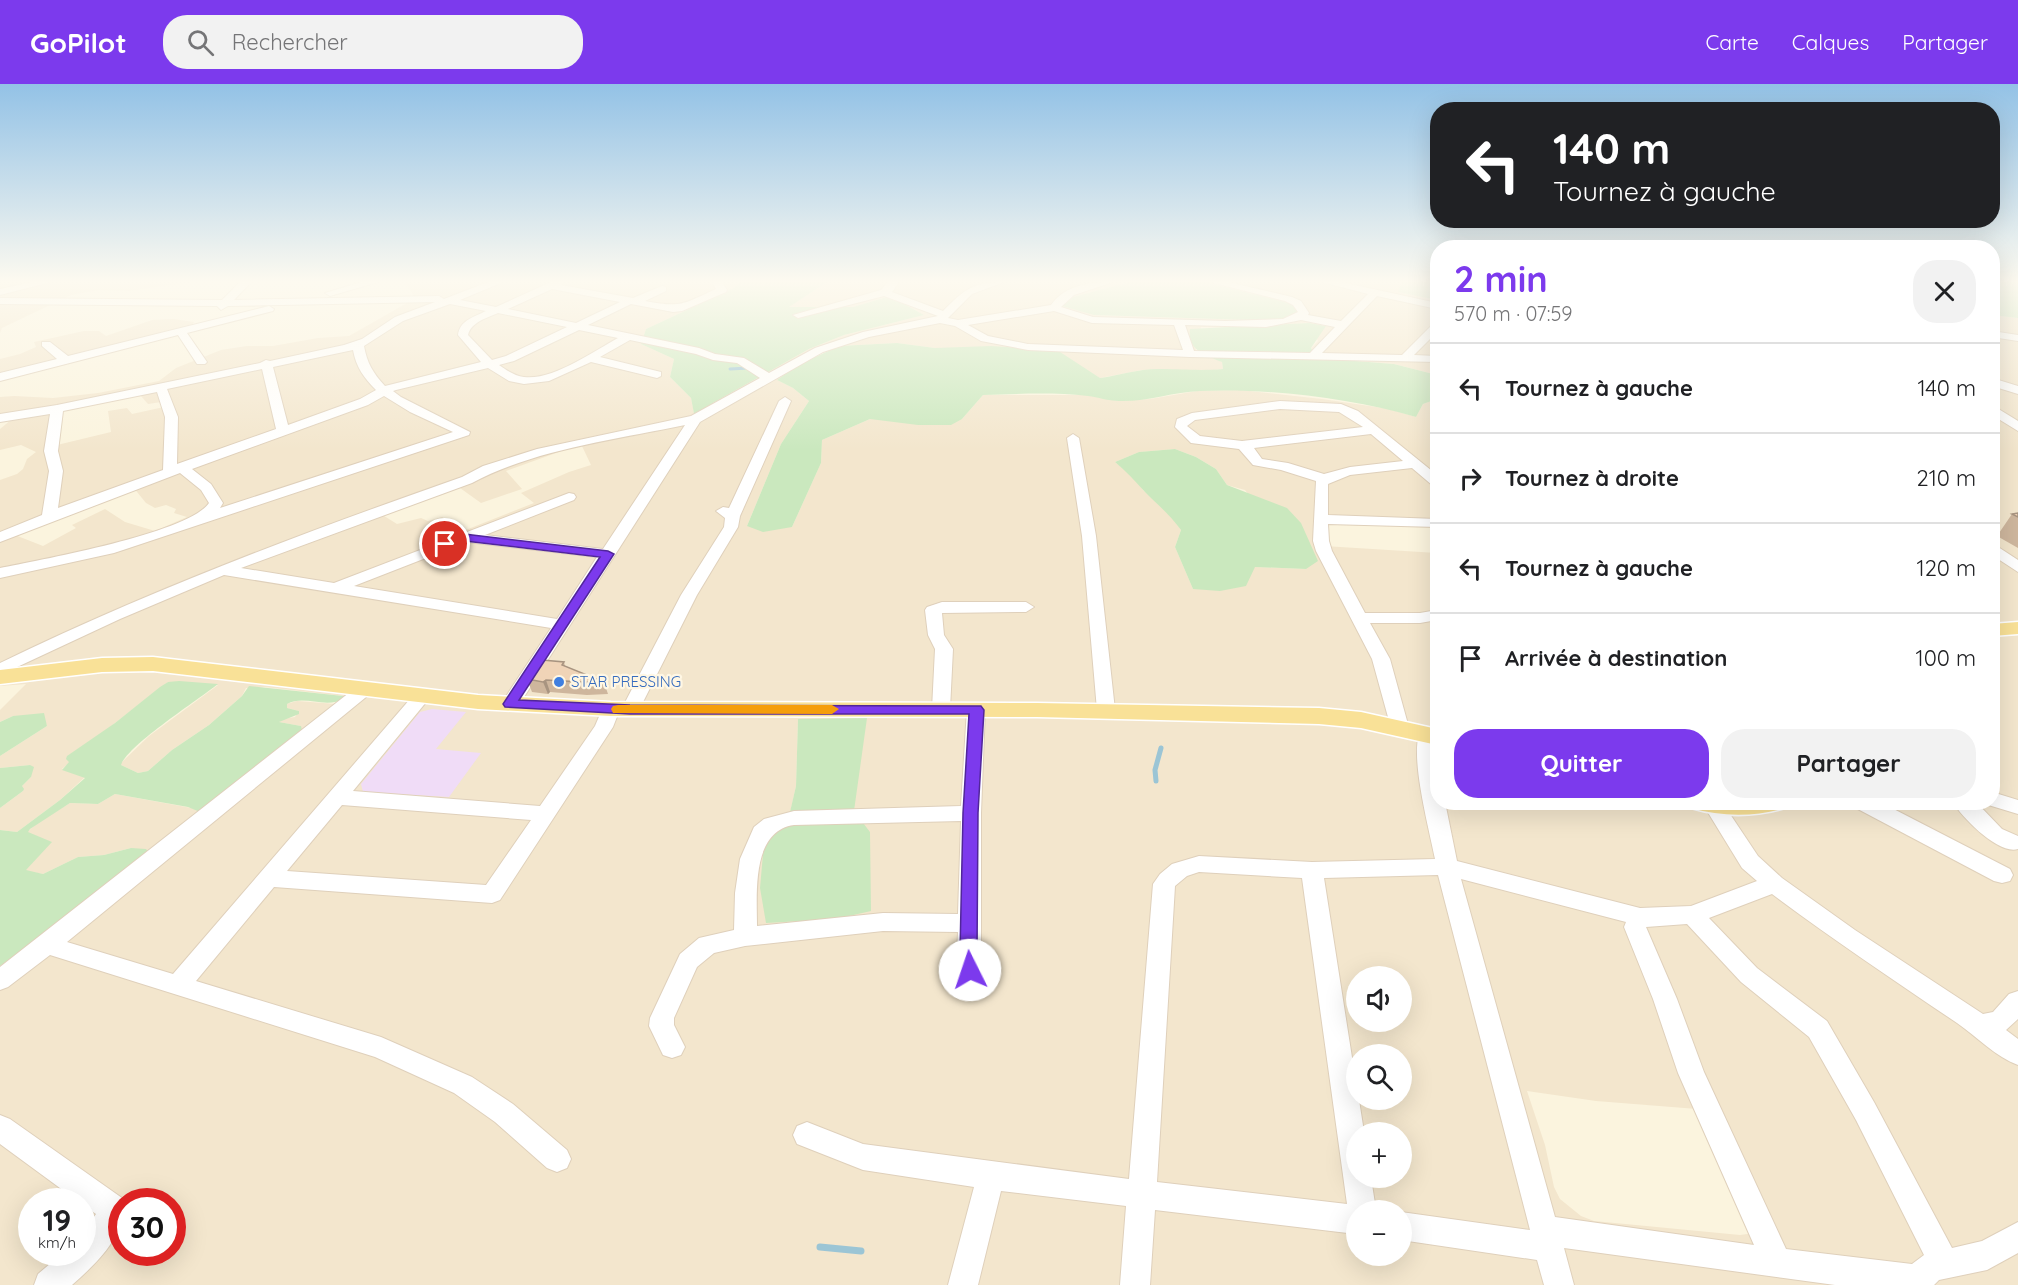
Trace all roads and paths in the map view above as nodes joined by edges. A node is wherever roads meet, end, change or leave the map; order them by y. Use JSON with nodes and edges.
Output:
{"nodes":[{"id":1,"x":152,"y":338,"type":"edge"},
{"id":2,"x":185,"y":338,"type":"edge"},
{"id":3,"x":369,"y":338,"type":"edge"},
{"id":4,"x":465,"y":338,"type":"edge"},
{"id":5,"x":553,"y":338,"type":"edge"},
{"id":6,"x":626,"y":338,"type":"edge"},
{"id":7,"x":633,"y":338,"type":"edge"},
{"id":8,"x":854,"y":338,"type":"edge"},
{"id":9,"x":983,"y":338,"type":"edge"},
{"id":10,"x":1184,"y":338,"type":"edge"},
{"id":11,"x":1330,"y":338,"type":"edge"},
{"id":12,"x":1425,"y":338,"type":"edge"},
{"id":13,"x":46,"y":344,"type":"dead end"},
{"id":14,"x":358,"y":345,"type":"junction"},
{"id":15,"x":1190,"y":354,"type":"junction"},
{"id":16,"x":1314,"y":355,"type":"junction"},
{"id":17,"x":588,"y":358,"type":"junction"},
{"id":18,"x":1406,"y":358,"type":"junction"},
{"id":19,"x":1430,"y":359,"type":"edge"},
{"id":20,"x":65,"y":360,"type":"junction"},
{"id":21,"x":201,"y":362,"type":"dead end"},
{"id":22,"x":266,"y":363,"type":"junction"},
{"id":23,"x":489,"y":365,"type":"junction"},
{"id":24,"x":657,"y":374,"type":"dead end"},
{"id":25,"x":0,"y":377,"type":"edge"},
{"id":26,"x":768,"y":378,"type":"junction"},
{"id":27,"x":2000,"y":384,"type":"edge"},
{"id":28,"x":160,"y":387,"type":"junction"},
{"id":29,"x":2018,"y":390,"type":"edge"},
{"id":30,"x":382,"y":392,"type":"junction"},
{"id":31,"x":785,"y":401,"type":"dead end"},
{"id":32,"x":57,"y":409,"type":"junction"},
{"id":33,"x":2000,"y":414,"type":"edge"},
{"id":34,"x":0,"y":418,"type":"edge"},
{"id":35,"x":695,"y":419,"type":"junction"},
{"id":36,"x":2018,"y":426,"type":"edge"},
{"id":37,"x":283,"y":430,"type":"junction"},
{"id":38,"x":1374,"y":430,"type":"junction"},
{"id":39,"x":1073,"y":438,"type":"dead end"},
{"id":40,"x":1242,"y":446,"type":"junction"},
{"id":41,"x":1415,"y":464,"type":"junction"},
{"id":42,"x":176,"y":469,"type":"junction"},
{"id":43,"x":1430,"y":476,"type":"edge"},
{"id":44,"x":1324,"y":479,"type":"junction"},
{"id":45,"x":569,"y":497,"type":"dead end"},
{"id":46,"x":49,"y":517,"type":"junction"},
{"id":47,"x":1321,"y":519,"type":"junction"},
{"id":48,"x":196,"y":521,"type":"junction"},
{"id":49,"x":1430,"y":523,"type":"edge"},
{"id":50,"x":0,"y":537,"type":"edge"},
{"id":51,"x":464,"y":537,"type":"junction"},
{"id":52,"x":608,"y":554,"type":"junction"},
{"id":53,"x":2000,"y":554,"type":"edge"},
{"id":54,"x":2018,"y":567,"type":"edge"},
{"id":55,"x":219,"y":570,"type":"junction"},
{"id":56,"x":0,"y":573,"type":"edge"},
{"id":57,"x":332,"y":589,"type":"junction"},
{"id":58,"x":1026,"y":608,"type":"dead end"},
{"id":59,"x":1430,"y":616,"type":"edge"},
{"id":60,"x":1359,"y":618,"type":"junction"},
{"id":61,"x":560,"y":624,"type":"junction"},
{"id":62,"x":2018,"y":628,"type":"edge"},
{"id":63,"x":2000,"y":629,"type":"edge"},
{"id":64,"x":0,"y":670,"type":"edge"},
{"id":65,"x":0,"y":677,"type":"edge"},
{"id":66,"x":365,"y":689,"type":"junction"},
{"id":67,"x":423,"y":695,"type":"junction"},
{"id":68,"x":510,"y":704,"type":"junction"},
{"id":69,"x":621,"y":710,"type":"junction"},
{"id":70,"x":941,"y":710,"type":"junction"},
{"id":71,"x":976,"y":710,"type":"junction"},
{"id":72,"x":1106,"y":710,"type":"junction"},
{"id":73,"x":1400,"y":728,"type":"junction"},
{"id":74,"x":1430,"y":736,"type":"edge"},
{"id":75,"x":1430,"y":748,"type":"edge"},
{"id":76,"x":1430,"y":780,"type":"edge"},
{"id":77,"x":337,"y":797,"type":"junction"},
{"id":78,"x":2000,"y":801,"type":"edge"},
{"id":79,"x":2018,"y":807,"type":"edge"},
{"id":80,"x":1436,"y":810,"type":"edge"},
{"id":81,"x":1711,"y":810,"type":"edge"},
{"id":82,"x":1877,"y":810,"type":"edge"},
{"id":83,"x":1971,"y":810,"type":"edge"},
{"id":84,"x":970,"y":813,"type":"junction"},
{"id":85,"x":546,"y":814,"type":"junction"},
{"id":86,"x":2013,"y":843,"type":"dead end"},
{"id":87,"x":1447,"y":867,"type":"junction"},
{"id":88,"x":1312,"y":870,"type":"junction"},
{"id":89,"x":2002,"y":875,"type":"dead end"},
{"id":90,"x":268,"y":878,"type":"junction"},
{"id":91,"x":1774,"y":884,"type":"junction"},
{"id":92,"x":1692,"y":915,"type":"junction"},
{"id":93,"x":1640,"y":917,"type":"junction"},
{"id":94,"x":969,"y":923,"type":"junction"},
{"id":95,"x":745,"y":937,"type":"junction"},
{"id":96,"x":47,"y":945,"type":"junction"},
{"id":97,"x":970,"y":970,"type":"dead end"},
{"id":98,"x":0,"y":980,"type":"edge"},
{"id":99,"x":179,"y":984,"type":"junction"},
{"id":100,"x":2018,"y":1000,"type":"edge"},
{"id":101,"x":1980,"y":1026,"type":"junction"},
{"id":102,"x":672,"y":1047,"type":"dead end"},
{"id":103,"x":2018,"y":1054,"type":"edge"},
{"id":104,"x":1349,"y":1122,"type":"edge"},
{"id":105,"x":807,"y":1136,"type":"dead end"},
{"id":106,"x":4,"y":1137,"type":"edge"},
{"id":107,"x":557,"y":1159,"type":"dead end"},
{"id":108,"x":991,"y":1176,"type":"junction"},
{"id":109,"x":1141,"y":1194,"type":"junction"},
{"id":110,"x":1346,"y":1219,"type":"edge"},
{"id":111,"x":1412,"y":1227,"type":"edge"},
{"id":112,"x":2018,"y":1238,"type":"edge"},
{"id":113,"x":1547,"y":1239,"type":"junction"},
{"id":114,"x":1777,"y":1263,"type":"junction"},
{"id":115,"x":1945,"y":1264,"type":"junction"},
{"id":116,"x":49,"y":1285,"type":"edge"},
{"id":117,"x":963,"y":1285,"type":"edge"},
{"id":118,"x":1135,"y":1285,"type":"edge"},
{"id":119,"x":1559,"y":1285,"type":"edge"}],
"edges":[{"from":1,"to":20,"type":"street"},
{"from":2,"to":21,"type":"street"},
{"from":3,"to":14,"type":"street"},
{"from":4,"to":23,"type":"street"},
{"from":5,"to":23,"type":"street"},
{"from":6,"to":17,"type":"street"},
{"from":7,"to":26,"type":"street"},
{"from":8,"to":26,"type":"street"},
{"from":9,"to":15,"type":"street"},
{"from":10,"to":15,"type":"street"},
{"from":11,"to":16,"type":"street"},
{"from":12,"to":18,"type":"street"},
{"from":13,"to":20,"type":"street"},
{"from":14,"to":22,"type":"street"},
{"from":14,"to":30,"type":"street"},
{"from":15,"to":16,"type":"street"},
{"from":16,"to":18,"type":"street"},
{"from":17,"to":23,"type":"street"},
{"from":17,"to":24,"type":"street"},
{"from":18,"to":19,"type":"street"},
{"from":20,"to":25,"type":"street"},
{"from":22,"to":28,"type":"street"},
{"from":22,"to":37,"type":"street"},
{"from":23,"to":30,"type":"street"},
{"from":26,"to":35,"type":"street"},
{"from":27,"to":29,"type":"street"},
{"from":28,"to":32,"type":"street"},
{"from":28,"to":42,"type":"street"},
{"from":30,"to":37,"type":"street"},
{"from":30,"to":48,"type":"street"},
{"from":31,"to":69,"type":"street"},
{"from":32,"to":34,"type":"street"},
{"from":32,"to":46,"type":"street"},
{"from":33,"to":36,"type":"street"},
{"from":35,"to":52,"type":"street"},
{"from":35,"to":55,"type":"street"},
{"from":37,"to":42,"type":"street"},
{"from":38,"to":40,"type":"street"},
{"from":38,"to":40,"type":"street"},
{"from":38,"to":41,"type":"street"},
{"from":39,"to":72,"type":"street"},
{"from":40,"to":44,"type":"street"},
{"from":41,"to":43,"type":"street"},
{"from":41,"to":44,"type":"street"},
{"from":42,"to":46,"type":"street"},
{"from":42,"to":48,"type":"street"},
{"from":44,"to":47,"type":"street"},
{"from":45,"to":51,"type":"street"},
{"from":46,"to":50,"type":"street"},
{"from":47,"to":49,"type":"street"},
{"from":47,"to":60,"type":"street"},
{"from":48,"to":56,"type":"street"},
{"from":51,"to":52,"type":"street"},
{"from":51,"to":57,"type":"street"},
{"from":52,"to":61,"type":"street"},
{"from":53,"to":54,"type":"street"},
{"from":55,"to":57,"type":"street"},
{"from":55,"to":64,"type":"street"},
{"from":57,"to":61,"type":"street"},
{"from":58,"to":70,"type":"street"},
{"from":59,"to":60,"type":"street"},
{"from":60,"to":73,"type":"street"},
{"from":61,"to":68,"type":"street"},
{"from":62,"to":63,"type":"main road"},
{"from":65,"to":66,"type":"main road"},
{"from":66,"to":67,"type":"main road"},
{"from":66,"to":96,"type":"street"},
{"from":67,"to":68,"type":"main road"},
{"from":67,"to":77,"type":"street"},
{"from":68,"to":69,"type":"main road"},
{"from":69,"to":70,"type":"main road"},
{"from":69,"to":85,"type":"street"},
{"from":70,"to":71,"type":"main road"},
{"from":71,"to":72,"type":"main road"},
{"from":71,"to":84,"type":"street"},
{"from":72,"to":73,"type":"main road"},
{"from":73,"to":74,"type":"main road"},
{"from":75,"to":76,"type":"street"},
{"from":77,"to":85,"type":"street"},
{"from":77,"to":90,"type":"street"},
{"from":78,"to":79,"type":"street"},
{"from":80,"to":87,"type":"street"},
{"from":81,"to":91,"type":"street"},
{"from":82,"to":89,"type":"street"},
{"from":83,"to":86,"type":"street"},
{"from":84,"to":94,"type":"street"},
{"from":84,"to":95,"type":"street"},
{"from":85,"to":90,"type":"street"},
{"from":87,"to":88,"type":"street"},
{"from":87,"to":93,"type":"street"},
{"from":87,"to":113,"type":"street"},
{"from":88,"to":104,"type":"street"},
{"from":88,"to":109,"type":"street"},
{"from":90,"to":99,"type":"street"},
{"from":91,"to":92,"type":"street"},
{"from":91,"to":101,"type":"street"},
{"from":92,"to":93,"type":"street"},
{"from":92,"to":115,"type":"street"},
{"from":93,"to":114,"type":"street"},
{"from":94,"to":95,"type":"street"},
{"from":94,"to":97,"type":"street"},
{"from":95,"to":102,"type":"street"},
{"from":96,"to":98,"type":"street"},
{"from":96,"to":99,"type":"street"},
{"from":99,"to":107,"type":"street"},
{"from":100,"to":101,"type":"street"},
{"from":101,"to":103,"type":"street"},
{"from":105,"to":108,"type":"street"},
{"from":106,"to":116,"type":"street"},
{"from":108,"to":109,"type":"street"},
{"from":108,"to":117,"type":"street"},
{"from":109,"to":110,"type":"street"},
{"from":109,"to":118,"type":"street"},
{"from":111,"to":113,"type":"street"},
{"from":112,"to":115,"type":"street"},
{"from":113,"to":114,"type":"street"},
{"from":113,"to":119,"type":"street"},
{"from":114,"to":115,"type":"street"}]}
